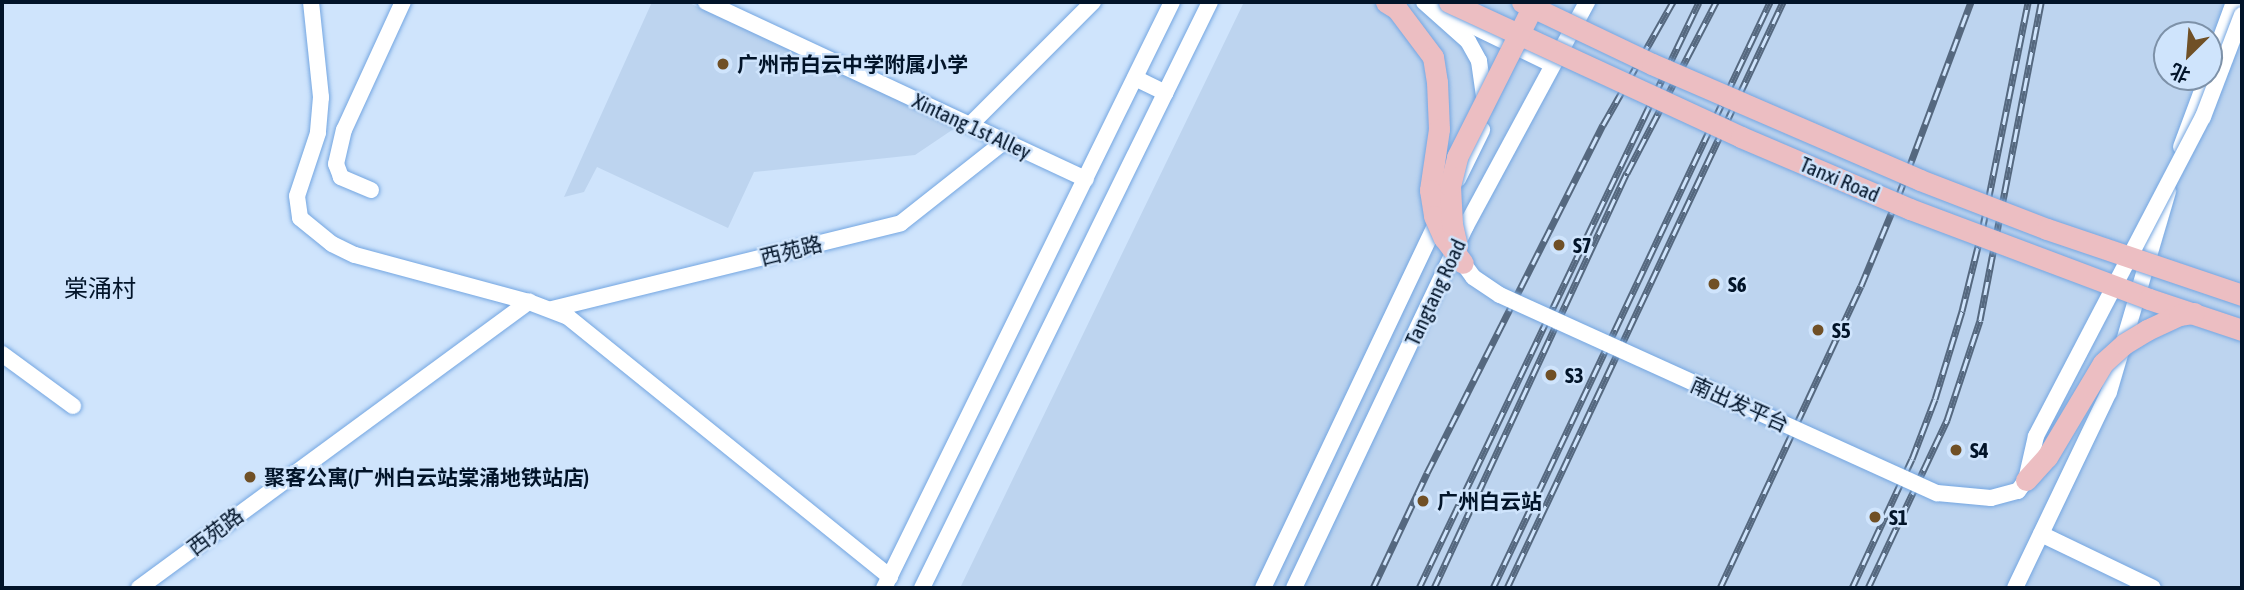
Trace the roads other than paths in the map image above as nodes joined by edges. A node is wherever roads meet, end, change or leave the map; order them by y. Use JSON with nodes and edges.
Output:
{"nodes":[{"id":1,"x":311,"y":2,"type":"edge"},
{"id":2,"x":403,"y":2,"type":"edge"},
{"id":3,"x":706,"y":2,"type":"edge"},
{"id":4,"x":1093,"y":2,"type":"edge"},
{"id":5,"x":1171,"y":2,"type":"edge"},
{"id":6,"x":1210,"y":2,"type":"edge"},
{"id":7,"x":1386,"y":2,"type":"edge"},
{"id":8,"x":1424,"y":2,"type":"edge"},
{"id":9,"x":1449,"y":2,"type":"edge"},
{"id":10,"x":1587,"y":2,"type":"edge"},
{"id":11,"x":2234,"y":2,"type":"edge"},
{"id":12,"x":1534,"y":3,"type":"edge"},
{"id":13,"x":2242,"y":15,"type":"edge"},
{"id":14,"x":1576,"y":22,"type":"junction"},
{"id":15,"x":2223,"y":32,"type":"edge"},
{"id":16,"x":1521,"y":51,"type":"junction"},
{"id":17,"x":1551,"y":64,"type":"junction"},
{"id":18,"x":1135,"y":78,"type":"junction"},
{"id":19,"x":2202,"y":91,"type":"edge"},
{"id":20,"x":1166,"y":93,"type":"junction"},
{"id":21,"x":1486,"y":122,"type":"junction"},
{"id":22,"x":970,"y":125,"type":"junction"},
{"id":23,"x":1005,"y":141,"type":"junction"},
{"id":24,"x":1086,"y":179,"type":"junction"},
{"id":25,"x":371,"y":190,"type":"dead end"},
{"id":26,"x":1463,"y":263,"type":"junction"},
{"id":27,"x":2242,"y":295,"type":"edge"},
{"id":28,"x":529,"y":302,"type":"junction"},
{"id":29,"x":552,"y":309,"type":"junction"},
{"id":30,"x":2242,"y":322,"type":"edge"},
{"id":31,"x":2242,"y":330,"type":"edge"},
{"id":32,"x":2,"y":354,"type":"edge"},
{"id":33,"x":73,"y":406,"type":"dead end"},
{"id":34,"x":2026,"y":480,"type":"junction"},
{"id":35,"x":2041,"y":534,"type":"junction"},
{"id":36,"x":887,"y":582,"type":"edge"},
{"id":37,"x":139,"y":588,"type":"edge"},
{"id":38,"x":922,"y":588,"type":"edge"},
{"id":39,"x":1264,"y":588,"type":"edge"},
{"id":40,"x":1294,"y":588,"type":"edge"},
{"id":41,"x":2015,"y":588,"type":"edge"},
{"id":42,"x":2153,"y":588,"type":"edge"}],
"edges":[{"from":1,"to":28,"type":"street"},
{"from":2,"to":25,"type":"street"},
{"from":3,"to":22,"type":"street","name":"Xintang 1st Alley"},
{"from":4,"to":22,"type":"street"},
{"from":5,"to":18,"type":"street"},
{"from":6,"to":20,"type":"street"},
{"from":7,"to":26,"type":"main road","bridge":true},
{"from":8,"to":16,"type":"street"},
{"from":8,"to":21,"type":"street"},
{"from":9,"to":31,"type":"main road","name":"Tanxi Road","bridge":true},
{"from":10,"to":14,"type":"street","name":"Tangtang Road"},
{"from":11,"to":15,"type":"street"},
{"from":12,"to":14,"type":"street"},
{"from":12,"to":16,"type":"street","name":"Tangtang Road"},
{"from":12,"to":26,"type":"main road","bridge":true},
{"from":12,"to":27,"type":"main road","name":"Tanxi Road","bridge":true},
{"from":13,"to":34,"type":"street","bridge":true},
{"from":14,"to":17,"type":"street","name":"Tangtang Road"},
{"from":16,"to":17,"type":"street"},
{"from":16,"to":21,"type":"street","name":"Tangtang Road"},
{"from":17,"to":40,"type":"street","name":"Tangtang Road"},
{"from":18,"to":20,"type":"street"},
{"from":18,"to":24,"type":"street"},
{"from":19,"to":35,"type":"street"},
{"from":20,"to":38,"type":"street"},
{"from":21,"to":39,"type":"street","name":"Tangtang Road"},
{"from":22,"to":23,"type":"street","name":"Xintang 1st Alley"},
{"from":23,"to":24,"type":"street","name":"Xintang 1st Alley"},
{"from":23,"to":29,"type":"street","name":"西苑路"},
{"from":24,"to":36,"type":"street"},
{"from":26,"to":34,"type":"street","name":"南出发平台","bridge":true},
{"from":28,"to":29,"type":"street"},
{"from":28,"to":37,"type":"street","name":"西苑路"},
{"from":29,"to":36,"type":"street"},
{"from":30,"to":34,"type":"main road","bridge":true},
{"from":32,"to":33,"type":"street"},
{"from":35,"to":41,"type":"street"},
{"from":35,"to":42,"type":"street"}]}
